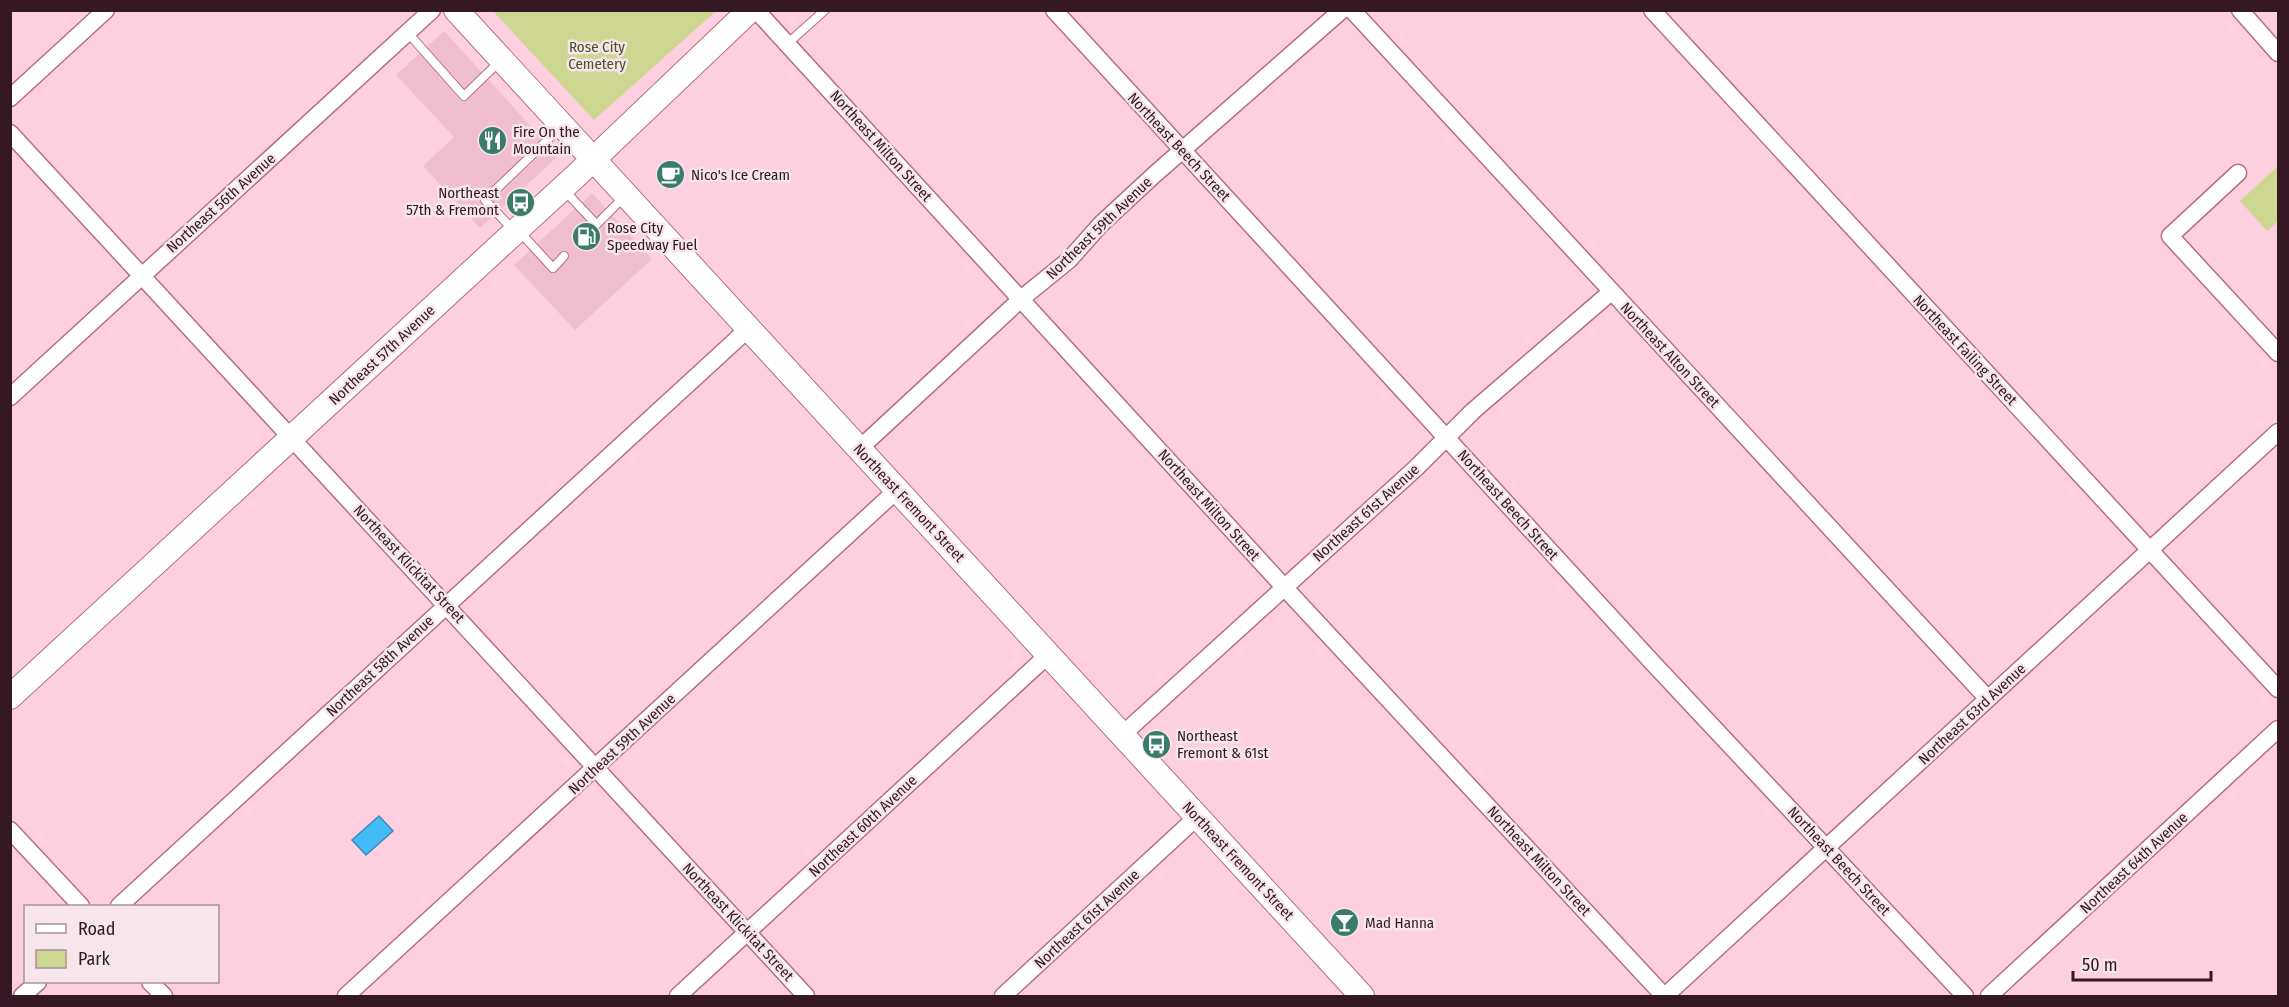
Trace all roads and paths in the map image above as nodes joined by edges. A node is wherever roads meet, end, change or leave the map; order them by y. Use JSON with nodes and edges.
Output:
{"nodes":[{"id":1,"x":106,"y":10,"type":"edge"},
{"id":2,"x":432,"y":10,"type":"edge"},
{"id":3,"x":750,"y":10,"type":"edge"},
{"id":4,"x":756,"y":10,"type":"edge"},
{"id":5,"x":825,"y":10,"type":"edge"},
{"id":6,"x":1054,"y":10,"type":"edge"},
{"id":7,"x":1342,"y":10,"type":"edge"},
{"id":8,"x":1352,"y":10,"type":"edge"},
{"id":9,"x":1652,"y":10,"type":"edge"},
{"id":10,"x":2240,"y":10,"type":"edge"},
{"id":11,"x":464,"y":13,"type":"edge"},
{"id":12,"x":408,"y":33,"type":"junction"},
{"id":13,"x":787,"y":44,"type":"junction"},
{"id":14,"x":2278,"y":53,"type":"edge"},
{"id":15,"x":502,"y":59,"type":"junction"},
{"id":16,"x":10,"y":98,"type":"edge"},
{"id":17,"x":563,"y":125,"type":"junction"},
{"id":18,"x":10,"y":133,"type":"edge"},
{"id":19,"x":1184,"y":151,"type":"junction"},
{"id":20,"x":594,"y":159,"type":"junction"},
{"id":21,"x":2238,"y":173,"type":"dead end"},
{"id":22,"x":562,"y":188,"type":"junction"},
{"id":23,"x":625,"y":195,"type":"junction"},
{"id":24,"x":596,"y":224,"type":"junction"},
{"id":25,"x":517,"y":231,"type":"junction"},
{"id":26,"x":581,"y":240,"type":"dead end"},
{"id":27,"x":564,"y":256,"type":"dead end"},
{"id":28,"x":142,"y":276,"type":"junction"},
{"id":29,"x":1611,"y":292,"type":"junction"},
{"id":30,"x":1021,"y":299,"type":"junction"},
{"id":31,"x":748,"y":329,"type":"junction"},
{"id":32,"x":2278,"y":353,"type":"edge"},
{"id":33,"x":10,"y":397,"type":"edge"},
{"id":34,"x":2278,"y":432,"type":"edge"},
{"id":35,"x":293,"y":437,"type":"junction"},
{"id":36,"x":1446,"y":438,"type":"junction"},
{"id":37,"x":859,"y":449,"type":"junction"},
{"id":38,"x":897,"y":490,"type":"junction"},
{"id":39,"x":2150,"y":550,"type":"junction"},
{"id":40,"x":1284,"y":587,"type":"junction"},
{"id":41,"x":446,"y":605,"type":"junction"},
{"id":42,"x":1048,"y":655,"type":"junction"},
{"id":43,"x":2278,"y":689,"type":"edge"},
{"id":44,"x":10,"y":697,"type":"edge"},
{"id":45,"x":1988,"y":699,"type":"junction"},
{"id":46,"x":2278,"y":729,"type":"edge"},
{"id":47,"x":1122,"y":735,"type":"junction"},
{"id":48,"x":596,"y":768,"type":"junction"},
{"id":49,"x":1197,"y":817,"type":"junction"},
{"id":50,"x":10,"y":830,"type":"edge"},
{"id":51,"x":1826,"y":848,"type":"junction"},
{"id":52,"x":80,"y":905,"type":"edge"},
{"id":53,"x":120,"y":905,"type":"edge"},
{"id":54,"x":747,"y":932,"type":"junction"},
{"id":55,"x":36,"y":983,"type":"edge"},
{"id":56,"x":152,"y":983,"type":"edge"},
{"id":57,"x":1351,"y":993,"type":"edge"},
{"id":58,"x":22,"y":996,"type":"edge"},
{"id":59,"x":164,"y":996,"type":"edge"},
{"id":60,"x":346,"y":996,"type":"edge"},
{"id":61,"x":678,"y":996,"type":"edge"},
{"id":62,"x":806,"y":996,"type":"edge"},
{"id":63,"x":1003,"y":996,"type":"edge"},
{"id":64,"x":1664,"y":996,"type":"edge"},
{"id":65,"x":1965,"y":996,"type":"edge"},
{"id":66,"x":1989,"y":996,"type":"edge"}],
"edges":[{"from":1,"to":16,"type":"street"},
{"from":2,"to":12,"type":"street","name":"Northeast 56th Avenue"},
{"from":3,"to":20,"type":"main road","name":"Northeast 57th Avenue"},
{"from":4,"to":13,"type":"street","name":"Northeast Milton Street"},
{"from":5,"to":13,"type":"lane"},
{"from":6,"to":19,"type":"street","name":"Northeast Beech Street"},
{"from":7,"to":19,"type":"street","name":"Northeast 59th Avenue"},
{"from":8,"to":29,"type":"street","name":"Northeast Alton Street"},
{"from":9,"to":39,"type":"street","name":"Northeast Failing Street"},
{"from":10,"to":14,"type":"street"},
{"from":11,"to":15,"type":"main road","name":"Northeast Fremont Street"},
{"from":12,"to":15,"type":"lane"},
{"from":12,"to":28,"type":"street","name":"Northeast 56th Avenue"},
{"from":13,"to":30,"type":"street","name":"Northeast Milton Street"},
{"from":15,"to":17,"type":"main road","name":"Northeast Fremont Street"},
{"from":17,"to":20,"type":"main road","name":"Northeast Fremont Street"},
{"from":17,"to":25,"type":"lane"},
{"from":18,"to":28,"type":"street","name":"Northeast Klickitat Street"},
{"from":19,"to":30,"type":"street","name":"Northeast 59th Avenue"},
{"from":19,"to":36,"type":"street","name":"Northeast Beech Street"},
{"from":20,"to":22,"type":"main road","name":"Northeast 57th Avenue"},
{"from":20,"to":23,"type":"main road","name":"Northeast Fremont Street"},
{"from":21,"to":32,"type":"street"},
{"from":22,"to":24,"type":"lane"},
{"from":22,"to":25,"type":"main road","name":"Northeast 57th Avenue"},
{"from":23,"to":24,"type":"lane"},
{"from":23,"to":31,"type":"main road","name":"Northeast Fremont Street"},
{"from":24,"to":26,"type":"lane"},
{"from":25,"to":27,"type":"lane"},
{"from":25,"to":35,"type":"main road","name":"Northeast 57th Avenue"},
{"from":28,"to":33,"type":"street","name":"Northeast 56th Avenue"},
{"from":28,"to":35,"type":"street","name":"Northeast Klickitat Street"},
{"from":29,"to":36,"type":"street","name":"Northeast 61st Avenue"},
{"from":29,"to":45,"type":"street","name":"Northeast Alton Street"},
{"from":30,"to":37,"type":"street","name":"Northeast 59th Avenue"},
{"from":30,"to":40,"type":"street","name":"Northeast Milton Street"},
{"from":31,"to":37,"type":"main road","name":"Northeast Fremont Street"},
{"from":31,"to":41,"type":"street","name":"Northeast 58th Avenue"},
{"from":34,"to":39,"type":"street","name":"Northeast 63rd Avenue"},
{"from":35,"to":41,"type":"street","name":"Northeast Klickitat Street"},
{"from":35,"to":44,"type":"main road","name":"Northeast 57th Avenue"},
{"from":36,"to":40,"type":"street","name":"Northeast 61st Avenue"},
{"from":36,"to":51,"type":"street","name":"Northeast Beech Street"},
{"from":37,"to":38,"type":"main road","name":"Northeast Fremont Street"},
{"from":38,"to":42,"type":"main road","name":"Northeast Fremont Street"},
{"from":38,"to":48,"type":"street","name":"Northeast 59th Avenue"},
{"from":39,"to":43,"type":"street","name":"Northeast Failing Street"},
{"from":39,"to":45,"type":"street","name":"Northeast 63rd Avenue"},
{"from":40,"to":47,"type":"street","name":"Northeast 61st Avenue"},
{"from":40,"to":64,"type":"street","name":"Northeast Milton Street"},
{"from":41,"to":48,"type":"street","name":"Northeast Klickitat Street"},
{"from":41,"to":53,"type":"street","name":"Northeast 58th Avenue"},
{"from":42,"to":47,"type":"main road","name":"Northeast Fremont Street"},
{"from":42,"to":54,"type":"street","name":"Northeast 60th Avenue"},
{"from":45,"to":51,"type":"street","name":"Northeast 63rd Avenue"},
{"from":46,"to":66,"type":"street","name":"Northeast 64th Avenue"},
{"from":47,"to":49,"type":"main road","name":"Northeast Fremont Street"},
{"from":48,"to":54,"type":"street","name":"Northeast Klickitat Street"},
{"from":48,"to":60,"type":"street","name":"Northeast 59th Avenue"},
{"from":49,"to":57,"type":"main road","name":"Northeast Fremont Street"},
{"from":49,"to":63,"type":"street","name":"Northeast 61st Avenue"},
{"from":50,"to":52,"type":"street"},
{"from":51,"to":64,"type":"street","name":"Northeast 63rd Avenue"},
{"from":51,"to":65,"type":"street","name":"Northeast Beech Street"},
{"from":54,"to":61,"type":"street","name":"Northeast 60th Avenue"},
{"from":54,"to":62,"type":"street","name":"Northeast Klickitat Street"},
{"from":55,"to":58,"type":"street"},
{"from":56,"to":59,"type":"street"}]}
